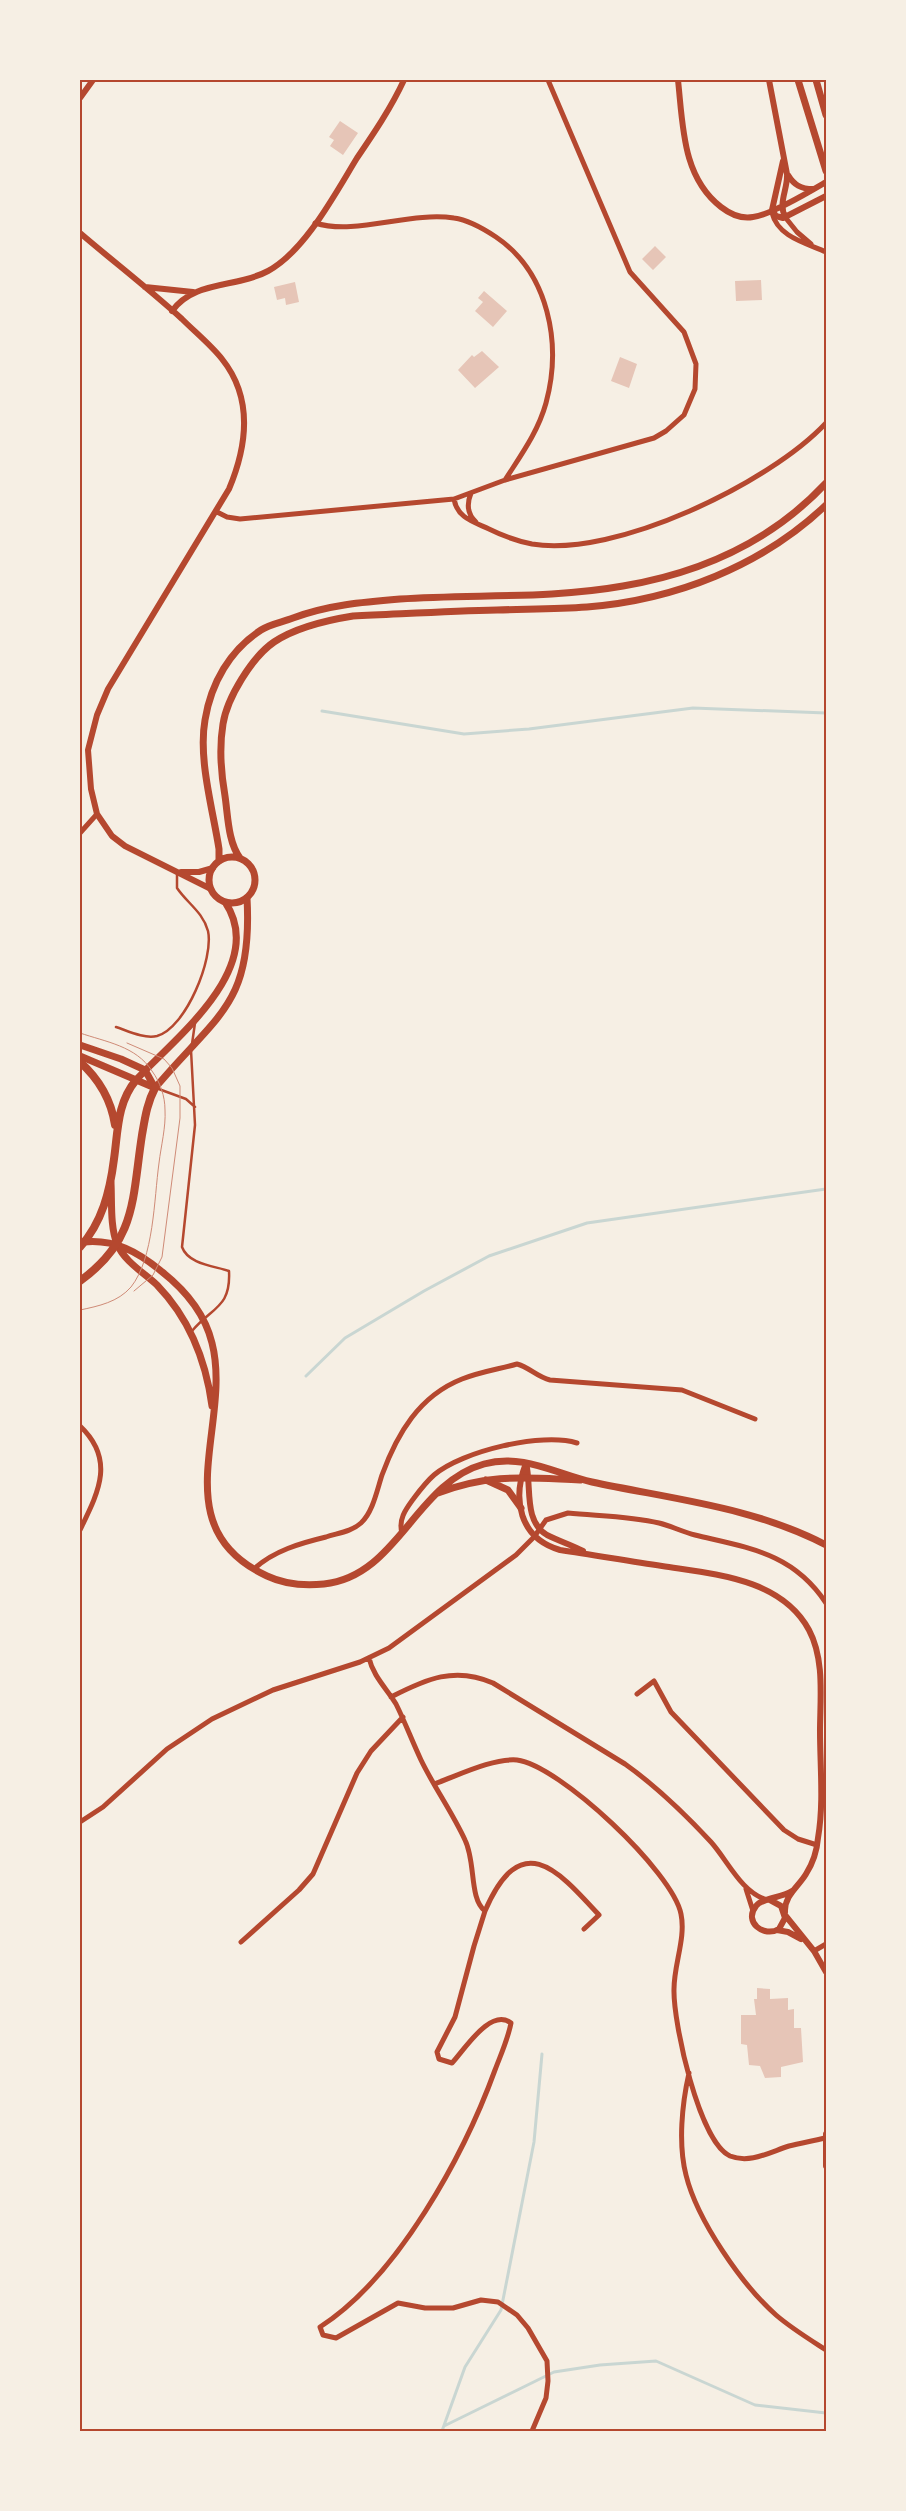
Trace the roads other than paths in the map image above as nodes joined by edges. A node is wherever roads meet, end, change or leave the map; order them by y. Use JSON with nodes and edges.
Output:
{"nodes":[{"id":1,"x":93,"y":80,"type":"edge"},
{"id":2,"x":404,"y":80,"type":"edge"},
{"id":3,"x":548,"y":80,"type":"edge"},
{"id":4,"x":678,"y":80,"type":"edge"},
{"id":5,"x":769,"y":80,"type":"edge"},
{"id":6,"x":798,"y":80,"type":"edge"},
{"id":7,"x":816,"y":80,"type":"edge"},
{"id":8,"x":80,"y":98,"type":"edge"},
{"id":9,"x":826,"y":115,"type":"edge"},
{"id":10,"x":784,"y":158,"type":"junction"},
{"id":11,"x":786,"y":169,"type":"junction"},
{"id":12,"x":826,"y":171,"type":"edge"},
{"id":13,"x":826,"y":182,"type":"edge"},
{"id":14,"x":814,"y":189,"type":"junction"},
{"id":15,"x":826,"y":196,"type":"edge"},
{"id":16,"x":782,"y":205,"type":"junction"},
{"id":17,"x":772,"y":210,"type":"junction"},
{"id":18,"x":785,"y":217,"type":"junction"},
{"id":19,"x":315,"y":223,"type":"junction"},
{"id":20,"x":80,"y":233,"type":"edge"},
{"id":21,"x":816,"y":247,"type":"junction"},
{"id":22,"x":826,"y":252,"type":"edge"},
{"id":23,"x":144,"y":287,"type":"junction"},
{"id":24,"x":194,"y":292,"type":"junction"},
{"id":25,"x":172,"y":311,"type":"junction"},
{"id":26,"x":826,"y":423,"type":"edge"},
{"id":27,"x":505,"y":480,"type":"junction"},
{"id":28,"x":826,"y":483,"type":"edge"},
{"id":29,"x":471,"y":493,"type":"junction"},
{"id":30,"x":454,"y":499,"type":"junction"},
{"id":31,"x":826,"y":505,"type":"edge"},
{"id":32,"x":217,"y":512,"type":"junction"},
{"id":33,"x":483,"y":526,"type":"junction"},
{"id":34,"x":97,"y":814,"type":"junction"},
{"id":35,"x":80,"y":833,"type":"edge"},
{"id":36,"x":240,"y":858,"type":"junction"},
{"id":37,"x":219,"y":862,"type":"junction"},
{"id":38,"x":213,"y":868,"type":"junction"},
{"id":39,"x":177,"y":872,"type":"junction"},
{"id":40,"x":211,"y":889,"type":"junction"},
{"id":41,"x":247,"y":898,"type":"junction"},
{"id":42,"x":225,"y":902,"type":"junction"},
{"id":43,"x":197,"y":1018,"type":"junction"},
{"id":44,"x":116,"y":1027,"type":"dead end"},
{"id":45,"x":80,"y":1044,"type":"edge"},
{"id":46,"x":192,"y":1049,"type":"junction"},
{"id":47,"x":80,"y":1056,"type":"edge"},
{"id":48,"x":80,"y":1062,"type":"edge"},
{"id":49,"x":145,"y":1070,"type":"junction"},
{"id":50,"x":136,"y":1080,"type":"junction"},
{"id":51,"x":155,"y":1088,"type":"junction"},
{"id":52,"x":195,"y":1107,"type":"junction"},
{"id":53,"x":116,"y":1140,"type":"junction"},
{"id":54,"x":111,"y":1178,"type":"junction"},
{"id":55,"x":82,"y":1245,"type":"edge"},
{"id":56,"x":118,"y":1245,"type":"junction"},
{"id":57,"x":80,"y":1281,"type":"edge"},
{"id":58,"x":203,"y":1318,"type":"junction"},
{"id":59,"x":191,"y":1332,"type":"junction"},
{"id":60,"x":755,"y":1419,"type":"dead end"},
{"id":61,"x":213,"y":1421,"type":"junction"},
{"id":62,"x":80,"y":1426,"type":"edge"},
{"id":63,"x":577,"y":1442,"type":"dead end"},
{"id":64,"x":526,"y":1463,"type":"junction"},
{"id":65,"x":520,"y":1477,"type":"junction"},
{"id":66,"x":530,"y":1478,"type":"junction"},
{"id":67,"x":483,"y":1479,"type":"junction"},
{"id":68,"x":588,"y":1481,"type":"junction"},
{"id":69,"x":434,"y":1495,"type":"junction"},
{"id":70,"x":521,"y":1508,"type":"junction"},
{"id":71,"x":540,"y":1529,"type":"junction"},
{"id":72,"x":80,"y":1530,"type":"edge"},
{"id":73,"x":402,"y":1533,"type":"junction"},
{"id":74,"x":534,"y":1537,"type":"junction"},
{"id":75,"x":826,"y":1546,"type":"edge"},
{"id":76,"x":587,"y":1553,"type":"junction"},
{"id":77,"x":254,"y":1569,"type":"junction"},
{"id":78,"x":826,"y":1602,"type":"edge"},
{"id":79,"x":369,"y":1658,"type":"junction"},
{"id":80,"x":637,"y":1694,"type":"dead end"},
{"id":81,"x":391,"y":1697,"type":"junction"},
{"id":82,"x":403,"y":1717,"type":"junction"},
{"id":83,"x":434,"y":1784,"type":"junction"},
{"id":84,"x":80,"y":1822,"type":"edge"},
{"id":85,"x":817,"y":1845,"type":"junction"},
{"id":86,"x":745,"y":1886,"type":"junction"},
{"id":87,"x":796,"y":1887,"type":"junction"},
{"id":88,"x":769,"y":1900,"type":"junction"},
{"id":89,"x":486,"y":1911,"type":"junction"},
{"id":90,"x":753,"y":1912,"type":"junction"},
{"id":91,"x":785,"y":1914,"type":"junction"},
{"id":92,"x":584,"y":1929,"type":"dead end"},
{"id":93,"x":777,"y":1930,"type":"junction"},
{"id":94,"x":241,"y":1942,"type":"dead end"},
{"id":95,"x":826,"y":1944,"type":"edge"},
{"id":96,"x":814,"y":1951,"type":"junction"},
{"id":97,"x":826,"y":1972,"type":"edge"},
{"id":98,"x":689,"y":2072,"type":"junction"},
{"id":99,"x":826,"y":2134,"type":"edge"},
{"id":100,"x":825,"y":2138,"type":"edge"},
{"id":101,"x":826,"y":2166,"type":"edge"},
{"id":102,"x":826,"y":2350,"type":"edge"},
{"id":103,"x":532,"y":2431,"type":"edge"}],
"edges":[{"from":1,"to":8,"type":"street"},
{"from":2,"to":19,"type":"street"},
{"from":3,"to":27,"type":"street"},
{"from":4,"to":17,"type":"street"},
{"from":5,"to":10,"type":"street"},
{"from":6,"to":12,"type":"main road"},
{"from":7,"to":9,"type":"main road"},
{"from":10,"to":11,"type":"street"},
{"from":10,"to":17,"type":"street"},
{"from":11,"to":14,"type":"street"},
{"from":11,"to":16,"type":"street"},
{"from":13,"to":14,"type":"street"},
{"from":14,"to":16,"type":"street"},
{"from":15,"to":18,"type":"street"},
{"from":16,"to":17,"type":"street"},
{"from":16,"to":18,"type":"street"},
{"from":17,"to":18,"type":"street"},
{"from":17,"to":21,"type":"street"},
{"from":18,"to":21,"type":"street"},
{"from":19,"to":24,"type":"street"},
{"from":19,"to":27,"type":"street"},
{"from":20,"to":23,"type":"street"},
{"from":21,"to":22,"type":"street"},
{"from":23,"to":24,"type":"street"},
{"from":23,"to":25,"type":"street"},
{"from":24,"to":25,"type":"street"},
{"from":25,"to":32,"type":"street"},
{"from":26,"to":33,"type":"street"},
{"from":27,"to":29,"type":"street"},
{"from":28,"to":37,"type":"main road"},
{"from":29,"to":30,"type":"street"},
{"from":29,"to":33,"type":"street"},
{"from":30,"to":32,"type":"street"},
{"from":30,"to":33,"type":"street"},
{"from":31,"to":36,"type":"main road"},
{"from":32,"to":34,"type":"street"},
{"from":34,"to":35,"type":"street"},
{"from":34,"to":39,"type":"street"},
{"from":36,"to":37,"type":"main road"},
{"from":36,"to":41,"type":"main road"},
{"from":37,"to":38,"type":"main road"},
{"from":38,"to":39,"type":"street"},
{"from":38,"to":40,"type":"main road"},
{"from":39,"to":40,"type":"street"},
{"from":39,"to":44,"type":"lane"},
{"from":40,"to":42,"type":"main road"},
{"from":41,"to":42,"type":"main road"},
{"from":41,"to":46,"type":"main road"},
{"from":42,"to":43,"type":"main road"},
{"from":43,"to":46,"type":"lane"},
{"from":43,"to":49,"type":"main road"},
{"from":45,"to":49,"type":"main road"},
{"from":46,"to":51,"type":"main road"},
{"from":46,"to":52,"type":"lane"},
{"from":47,"to":50,"type":"main road"},
{"from":48,"to":53,"type":"main road"},
{"from":49,"to":50,"type":"main road"},
{"from":49,"to":51,"type":"main road"},
{"from":50,"to":51,"type":"main road"},
{"from":50,"to":53,"type":"main road"},
{"from":51,"to":52,"type":"lane"},
{"from":51,"to":56,"type":"main road"},
{"from":52,"to":58,"type":"lane"},
{"from":53,"to":54,"type":"main road"},
{"from":54,"to":55,"type":"main road"},
{"from":54,"to":56,"type":"main road"},
{"from":55,"to":56,"type":"main road"},
{"from":56,"to":57,"type":"main road"},
{"from":56,"to":58,"type":"main road"},
{"from":56,"to":59,"type":"main road"},
{"from":58,"to":59,"type":"lane"},
{"from":58,"to":61,"type":"main road"},
{"from":59,"to":61,"type":"main road"},
{"from":60,"to":77,"type":"street"},
{"from":61,"to":77,"type":"main road"},
{"from":62,"to":72,"type":"street"},
{"from":63,"to":73,"type":"street"},
{"from":64,"to":65,"type":"street"},
{"from":64,"to":66,"type":"street"},
{"from":64,"to":68,"type":"main road"},
{"from":64,"to":69,"type":"main road"},
{"from":65,"to":66,"type":"main road"},
{"from":65,"to":67,"type":"main road"},
{"from":65,"to":70,"type":"street"},
{"from":66,"to":68,"type":"main road"},
{"from":66,"to":71,"type":"street"},
{"from":67,"to":69,"type":"main road"},
{"from":67,"to":70,"type":"main road"},
{"from":68,"to":75,"type":"main road"},
{"from":69,"to":73,"type":"main road"},
{"from":70,"to":74,"type":"street"},
{"from":71,"to":74,"type":"street"},
{"from":71,"to":76,"type":"street"},
{"from":71,"to":78,"type":"street"},
{"from":73,"to":77,"type":"main road"},
{"from":74,"to":76,"type":"street"},
{"from":74,"to":79,"type":"street"},
{"from":76,"to":85,"type":"street"},
{"from":79,"to":81,"type":"street"},
{"from":79,"to":84,"type":"street"},
{"from":80,"to":85,"type":"street"},
{"from":81,"to":82,"type":"street"},
{"from":81,"to":86,"type":"street"},
{"from":82,"to":83,"type":"street"},
{"from":82,"to":94,"type":"street"},
{"from":83,"to":89,"type":"street"},
{"from":83,"to":98,"type":"street"},
{"from":85,"to":87,"type":"street"},
{"from":86,"to":88,"type":"street"},
{"from":86,"to":90,"type":"street"},
{"from":87,"to":88,"type":"street"},
{"from":87,"to":91,"type":"street"},
{"from":88,"to":90,"type":"street"},
{"from":88,"to":91,"type":"street"},
{"from":89,"to":92,"type":"street"},
{"from":89,"to":103,"type":"street"},
{"from":90,"to":93,"type":"street"},
{"from":91,"to":93,"type":"street"},
{"from":91,"to":96,"type":"street"},
{"from":93,"to":96,"type":"street"},
{"from":95,"to":96,"type":"street"},
{"from":96,"to":97,"type":"street"},
{"from":98,"to":100,"type":"street"},
{"from":98,"to":102,"type":"street"},
{"from":99,"to":100,"type":"street"},
{"from":100,"to":101,"type":"street"}]}
